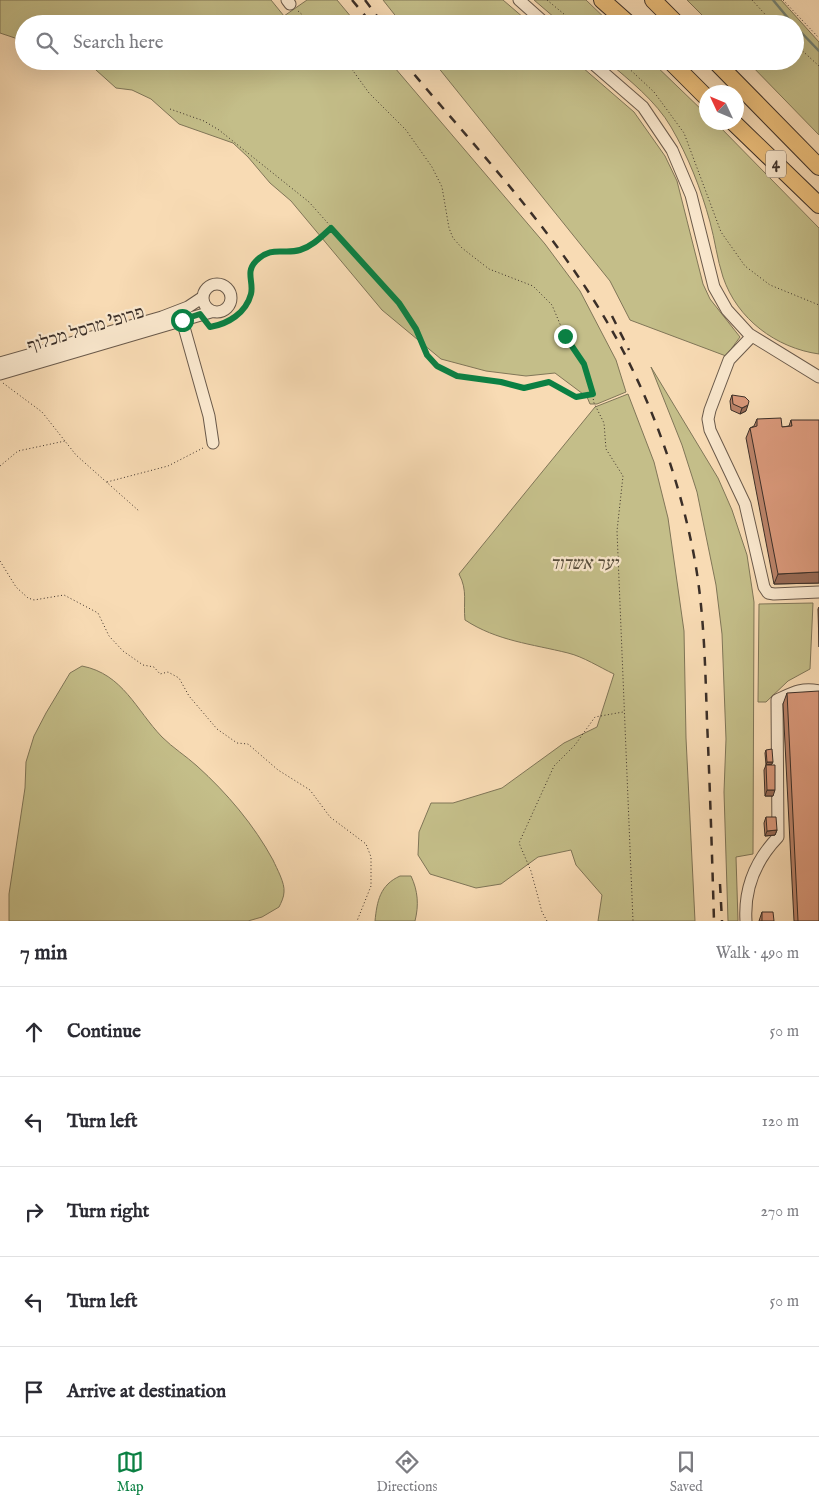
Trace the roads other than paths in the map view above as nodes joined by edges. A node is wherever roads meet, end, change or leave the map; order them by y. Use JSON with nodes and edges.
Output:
{"nodes":[{"id":1,"x":519,"y":0,"type":"edge"},
{"id":2,"x":602,"y":0,"type":"edge"},
{"id":3,"x":607,"y":0,"type":"edge"},
{"id":4,"x":653,"y":0,"type":"edge"},
{"id":5,"x":663,"y":0,"type":"edge"},
{"id":6,"x":536,"y":15,"type":"edge"},
{"id":7,"x":620,"y":15,"type":"edge"},
{"id":8,"x":621,"y":15,"type":"edge"},
{"id":9,"x":668,"y":15,"type":"edge"},
{"id":10,"x":674,"y":15,"type":"edge"},
{"id":11,"x":600,"y":70,"type":"edge"},
{"id":12,"x":679,"y":70,"type":"edge"},
{"id":13,"x":724,"y":70,"type":"edge"},
{"id":14,"x":699,"y":90,"type":"edge"},
{"id":15,"x":740,"y":130,"type":"edge"},
{"id":16,"x":819,"y":167,"type":"edge"},
{"id":17,"x":819,"y":205,"type":"edge"},
{"id":18,"x":203,"y":297,"type":"junction"},
{"id":19,"x":206,"y":313,"type":"junction"},
{"id":20,"x":182,"y":320,"type":"junction"},
{"id":21,"x":752,"y":336,"type":"junction"},
{"id":22,"x":0,"y":363,"type":"edge"},
{"id":23,"x":798,"y":364,"type":"junction"},
{"id":24,"x":819,"y":369,"type":"edge"},
{"id":25,"x":0,"y":374,"type":"edge"},
{"id":26,"x":819,"y":377,"type":"edge"},
{"id":27,"x":213,"y":443,"type":"road end"},
{"id":28,"x":819,"y":592,"type":"edge"},
{"id":29,"x":819,"y":692,"type":"edge"},
{"id":30,"x":746,"y":921,"type":"edge"}],
"edges":[{"from":1,"to":6,"type":"street"},
{"from":2,"to":7,"type":"highway"},
{"from":3,"to":8,"type":"highway"},
{"from":4,"to":9,"type":"highway"},
{"from":5,"to":10,"type":"highway"},
{"from":11,"to":21,"type":"street"},
{"from":12,"to":14,"type":"highway"},
{"from":13,"to":16,"type":"highway","number":"4"},
{"from":15,"to":17,"type":"highway","number":"4"},
{"from":18,"to":19,"type":"street"},
{"from":18,"to":19,"type":"street"},
{"from":18,"to":22,"type":"street","name":"פרופ' מרסל מכלוף"},
{"from":19,"to":20,"type":"street","name":"פרופ' מרסל מכלוף"},
{"from":20,"to":25,"type":"street","name":"פרופ' מרסל מכלוף"},
{"from":20,"to":27,"type":"street"},
{"from":21,"to":23,"type":"street"},
{"from":21,"to":28,"type":"street"},
{"from":23,"to":24,"type":"street"},
{"from":23,"to":26,"type":"street"},
{"from":29,"to":30,"type":"street"}]}
